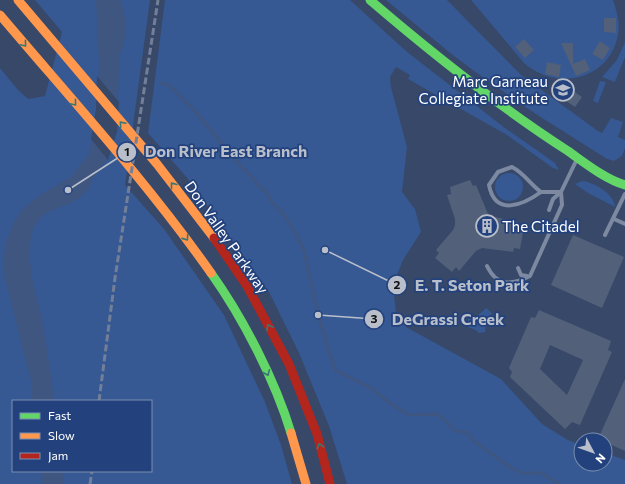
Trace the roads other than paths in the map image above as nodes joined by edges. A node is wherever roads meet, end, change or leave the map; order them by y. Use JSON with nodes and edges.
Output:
{"nodes":[{"id":1,"x":18,"y":0,"type":"edge"},
{"id":2,"x":370,"y":0,"type":"edge"},
{"id":3,"x":0,"y":15,"type":"edge"},
{"id":4,"x":577,"y":159,"type":"junction"},
{"id":5,"x":621,"y":184,"type":"edge"},
{"id":6,"x":541,"y":192,"type":"junction"},
{"id":7,"x":561,"y":192,"type":"junction"},
{"id":8,"x":625,"y":193,"type":"edge"},
{"id":9,"x":549,"y":210,"type":"dead end"},
{"id":10,"x":614,"y":219,"type":"junction"},
{"id":11,"x":625,"y":224,"type":"edge"},
{"id":12,"x":605,"y":235,"type":"dead end"},
{"id":13,"x":487,"y":266,"type":"dead end"},
{"id":14,"x":518,"y":268,"type":"dead end"},
{"id":15,"x":530,"y":276,"type":"junction"},
{"id":16,"x":306,"y":484,"type":"edge"},
{"id":17,"x":330,"y":484,"type":"edge"}],
"edges":[{"from":17,"to":1,"type":"main road","name":"Don Valley Parkway","one_way":true},
{"from":2,"to":4,"type":"main road"},
{"from":3,"to":16,"type":"main road","one_way":true},
{"from":4,"to":5,"type":"main road"},
{"from":4,"to":7,"type":"lane"},
{"from":5,"to":8,"type":"main road"},
{"from":6,"to":6,"type":"lane"},
{"from":6,"to":7,"type":"lane"},
{"from":7,"to":9,"type":"lane"},
{"from":7,"to":15,"type":"lane"},
{"from":8,"to":10,"type":"lane"},
{"from":10,"to":11,"type":"lane"},
{"from":10,"to":12,"type":"lane"},
{"from":13,"to":15,"type":"lane"},
{"from":14,"to":15,"type":"lane"}]}
